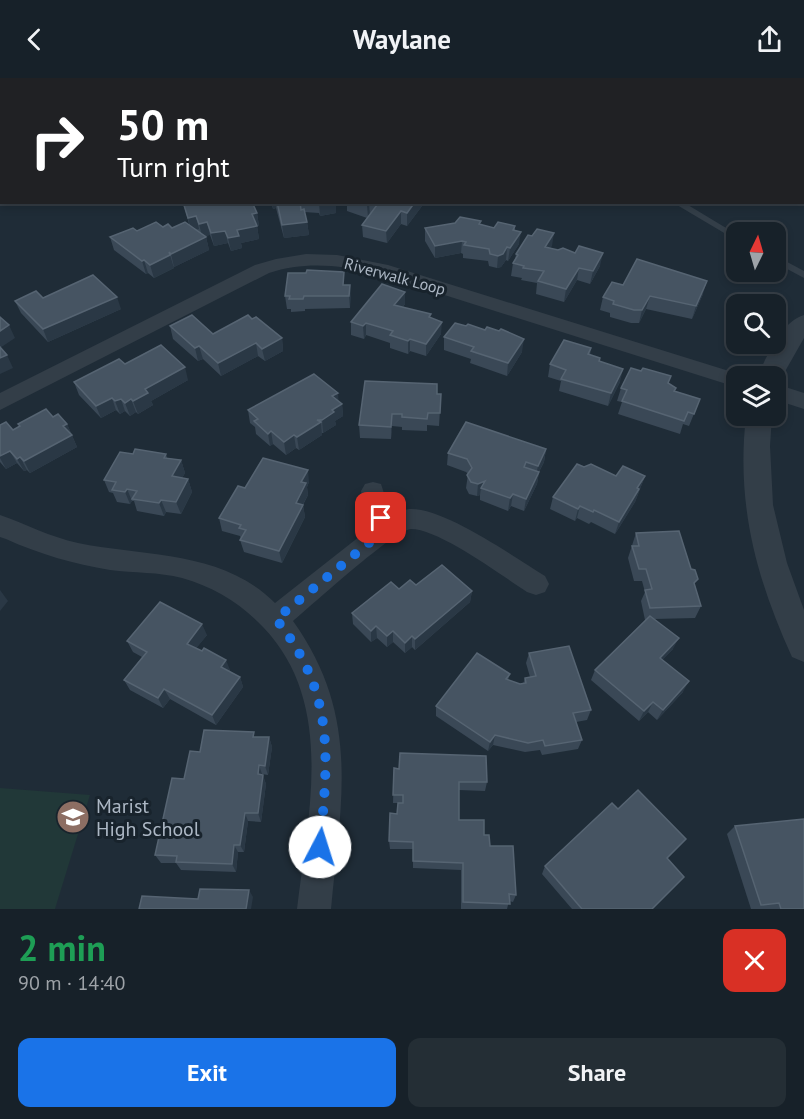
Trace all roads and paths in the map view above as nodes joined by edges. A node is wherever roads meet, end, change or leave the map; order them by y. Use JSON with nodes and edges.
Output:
{"nodes":[{"id":1,"x":679,"y":204,"type":"edge"},
{"id":2,"x":726,"y":231,"type":"edge"},
{"id":3,"x":786,"y":264,"type":"edge"},
{"id":4,"x":804,"y":274,"type":"edge"},
{"id":5,"x":804,"y":323,"type":"edge"},
{"id":6,"x":776,"y":366,"type":"edge"},
{"id":7,"x":726,"y":377,"type":"edge"},
{"id":8,"x":786,"y":395,"type":"edge"},
{"id":9,"x":804,"y":401,"type":"edge"},
{"id":10,"x":0,"y":402,"type":"edge"},
{"id":11,"x":758,"y":426,"type":"edge"},
{"id":12,"x":373,"y":491,"type":"dead end"},
{"id":13,"x":0,"y":525,"type":"edge"},
{"id":14,"x":381,"y":533,"type":"junction"},
{"id":15,"x":536,"y":584,"type":"dead end"},
{"id":16,"x":276,"y":619,"type":"junction"},
{"id":17,"x":804,"y":647,"type":"edge"},
{"id":18,"x":314,"y":909,"type":"edge"}],
"edges":[{"from":1,"to":2,"type":"lane"},
{"from":3,"to":4,"type":"lane"},
{"from":5,"to":6,"type":"street"},
{"from":7,"to":10,"type":"street","name":"Riverwalk Loop"},
{"from":8,"to":9,"type":"street"},
{"from":11,"to":17,"type":"street"},
{"from":12,"to":14,"type":"street"},
{"from":13,"to":16,"type":"street"},
{"from":14,"to":15,"type":"street"},
{"from":14,"to":16,"type":"street"},
{"from":16,"to":18,"type":"street"}]}
